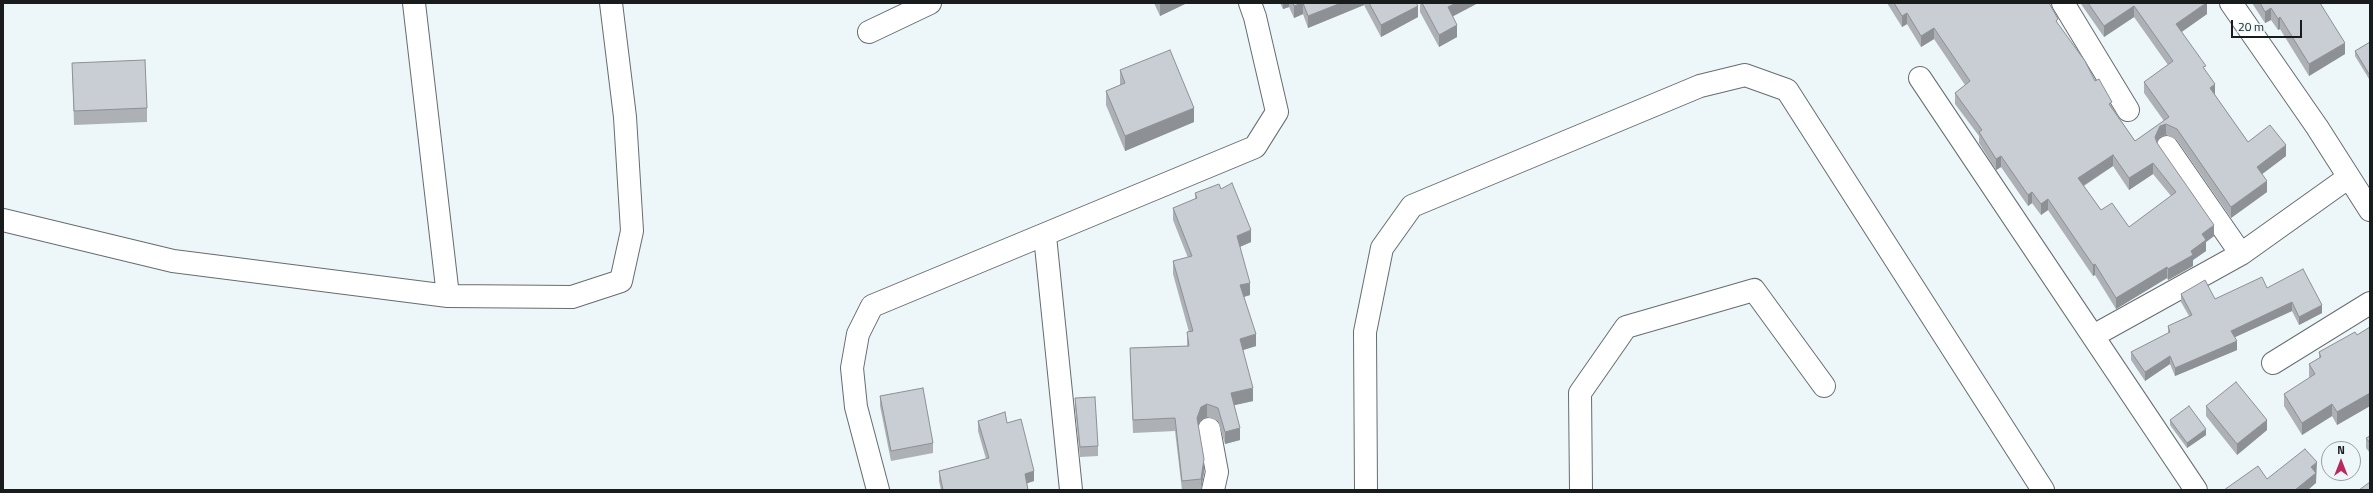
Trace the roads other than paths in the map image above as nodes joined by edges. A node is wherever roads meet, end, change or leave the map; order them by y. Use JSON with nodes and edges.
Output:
{"nodes":[{"id":1,"x":414,"y":3,"type":"edge"},
{"id":2,"x":611,"y":3,"type":"edge"},
{"id":3,"x":930,"y":3,"type":"edge"},
{"id":4,"x":1250,"y":3,"type":"edge"},
{"id":5,"x":2063,"y":3,"type":"edge"},
{"id":6,"x":2231,"y":3,"type":"edge"},
{"id":7,"x":870,"y":32,"type":"dead end"},
{"id":8,"x":1920,"y":78,"type":"dead end"},
{"id":9,"x":2128,"y":110,"type":"dead end"},
{"id":10,"x":2167,"y":147,"type":"dead end"},
{"id":11,"x":2349,"y":177,"type":"junction"},
{"id":12,"x":2370,"y":210,"type":"edge"},
{"id":13,"x":3,"y":220,"type":"edge"},
{"id":14,"x":1045,"y":236,"type":"junction"},
{"id":15,"x":2241,"y":254,"type":"junction"},
{"id":16,"x":448,"y":296,"type":"junction"},
{"id":17,"x":2370,"y":303,"type":"edge"},
{"id":18,"x":2093,"y":336,"type":"junction"},
{"id":19,"x":2273,"y":363,"type":"dead end"},
{"id":20,"x":1824,"y":386,"type":"dead end"},
{"id":21,"x":1209,"y":429,"type":"dead end"},
{"id":22,"x":878,"y":490,"type":"edge"},
{"id":23,"x":1070,"y":490,"type":"edge"},
{"id":24,"x":1213,"y":490,"type":"edge"},
{"id":25,"x":1366,"y":490,"type":"edge"},
{"id":26,"x":1581,"y":490,"type":"edge"},
{"id":27,"x":2043,"y":490,"type":"edge"},
{"id":28,"x":2196,"y":490,"type":"edge"}],
"edges":[{"from":1,"to":16,"type":"street"},
{"from":2,"to":16,"type":"street"},
{"from":3,"to":7,"type":"street"},
{"from":4,"to":14,"type":"street"},
{"from":5,"to":9,"type":"street"},
{"from":6,"to":11,"type":"street"},
{"from":8,"to":18,"type":"street"},
{"from":10,"to":15,"type":"street"},
{"from":11,"to":12,"type":"street"},
{"from":11,"to":15,"type":"street"},
{"from":13,"to":16,"type":"street"},
{"from":14,"to":22,"type":"street"},
{"from":14,"to":23,"type":"street"},
{"from":15,"to":18,"type":"street"},
{"from":17,"to":19,"type":"street"},
{"from":18,"to":28,"type":"street"},
{"from":20,"to":26,"type":"street"},
{"from":21,"to":24,"type":"street"},
{"from":25,"to":27,"type":"street"}]}
